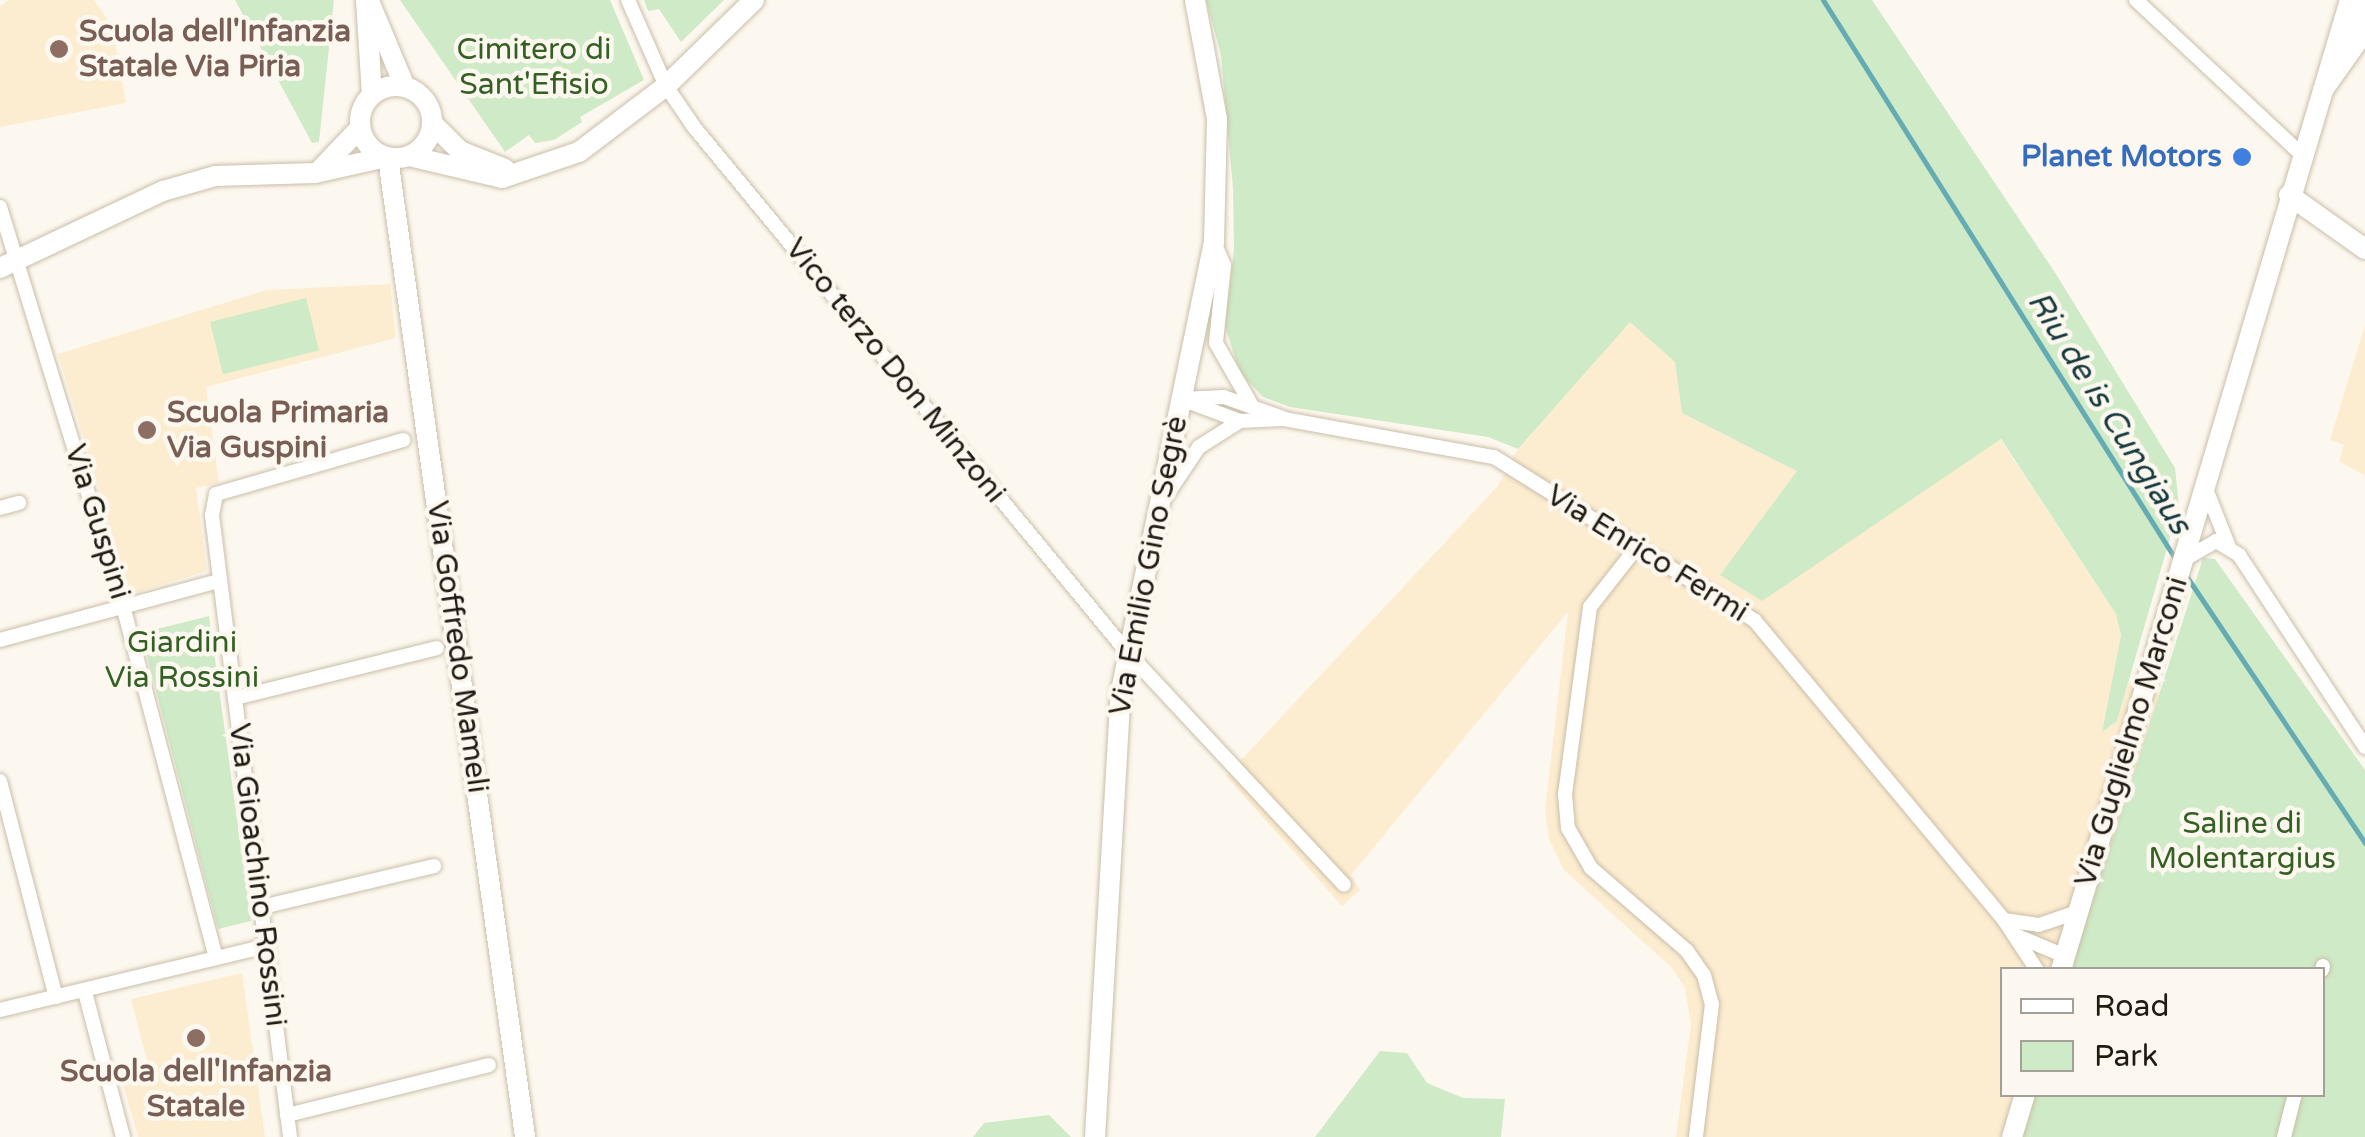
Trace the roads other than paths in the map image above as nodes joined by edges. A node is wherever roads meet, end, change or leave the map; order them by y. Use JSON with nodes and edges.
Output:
{"nodes":[{"id":1,"x":368,"y":0,"type":"edge"},
{"id":2,"x":628,"y":0,"type":"edge"},
{"id":3,"x":754,"y":0,"type":"edge"},
{"id":4,"x":1195,"y":0,"type":"edge"},
{"id":5,"x":2136,"y":0,"type":"edge"},
{"id":6,"x":2350,"y":0,"type":"edge"},
{"id":7,"x":2365,"y":8,"type":"edge"},
{"id":8,"x":2365,"y":31,"type":"edge"},
{"id":9,"x":666,"y":86,"type":"junction"},
{"id":10,"x":406,"y":87,"type":"junction"},
{"id":11,"x":2322,"y":91,"type":"junction"},
{"id":12,"x":372,"y":96,"type":"junction"},
{"id":13,"x":433,"y":124,"type":"junction"},
{"id":14,"x":360,"y":128,"type":"junction"},
{"id":15,"x":2302,"y":154,"type":"junction"},
{"id":16,"x":394,"y":157,"type":"junction"},
{"id":17,"x":315,"y":174,"type":"junction"},
{"id":18,"x":521,"y":174,"type":"junction"},
{"id":19,"x":2290,"y":195,"type":"junction"},
{"id":20,"x":0,"y":207,"type":"edge"},
{"id":21,"x":1214,"y":242,"type":"junction"},
{"id":22,"x":2365,"y":249,"type":"edge"},
{"id":23,"x":8,"y":264,"type":"edge"},
{"id":24,"x":1181,"y":399,"type":"junction"},
{"id":25,"x":1251,"y":404,"type":"junction"},
{"id":26,"x":1284,"y":418,"type":"junction"},
{"id":27,"x":1240,"y":421,"type":"junction"},
{"id":28,"x":404,"y":440,"type":"dead end"},
{"id":29,"x":2203,"y":498,"type":"junction"},
{"id":30,"x":19,"y":504,"type":"dead end"},
{"id":31,"x":0,"y":508,"type":"edge"},
{"id":32,"x":1156,"y":509,"type":"junction"},
{"id":33,"x":1638,"y":547,"type":"junction"},
{"id":34,"x":2230,"y":548,"type":"junction"},
{"id":35,"x":2186,"y":559,"type":"junction"},
{"id":36,"x":219,"y":581,"type":"junction"},
{"id":37,"x":123,"y":606,"type":"junction"},
{"id":38,"x":0,"y":640,"type":"edge"},
{"id":39,"x":437,"y":648,"type":"dead end"},
{"id":40,"x":1127,"y":652,"type":"junction"},
{"id":41,"x":234,"y":698,"type":"junction"},
{"id":42,"x":2365,"y":747,"type":"edge"},
{"id":43,"x":0,"y":781,"type":"edge"},
{"id":44,"x":434,"y":866,"type":"dead end"},
{"id":45,"x":1344,"y":885,"type":"dead end"},
{"id":46,"x":262,"y":907,"type":"junction"},
{"id":47,"x":2077,"y":912,"type":"junction"},
{"id":48,"x":2007,"y":926,"type":"junction"},
{"id":49,"x":268,"y":946,"type":"junction"},
{"id":50,"x":216,"y":958,"type":"junction"},
{"id":51,"x":2063,"y":963,"type":"edge"},
{"id":52,"x":2035,"y":967,"type":"edge"},
{"id":53,"x":85,"y":992,"type":"junction"},
{"id":54,"x":56,"y":998,"type":"junction"},
{"id":55,"x":0,"y":1010,"type":"edge"},
{"id":56,"x":489,"y":1066,"type":"dead end"},
{"id":57,"x":2024,"y":1097,"type":"edge"},
{"id":58,"x":2293,"y":1097,"type":"edge"},
{"id":59,"x":287,"y":1115,"type":"junction"},
{"id":60,"x":122,"y":1137,"type":"edge"},
{"id":61,"x":290,"y":1137,"type":"edge"},
{"id":62,"x":525,"y":1137,"type":"edge"},
{"id":63,"x":1095,"y":1137,"type":"edge"},
{"id":64,"x":1696,"y":1137,"type":"edge"},
{"id":65,"x":2012,"y":1137,"type":"edge"},
{"id":66,"x":2284,"y":1137,"type":"edge"}],
"edges":[{"from":1,"to":10,"type":"street"},
{"from":1,"to":12,"type":"street"},
{"from":2,"to":9,"type":"street","name":"Vico terzo Don Minzoni"},
{"from":3,"to":9,"type":"street"},
{"from":4,"to":21,"type":"street","name":"Via Emilio Gino Segrè"},
{"from":5,"to":15,"type":"street"},
{"from":6,"to":11,"type":"street","name":"Via Guglielmo Marconi"},
{"from":7,"to":11,"type":"street","name":"Via Guglielmo Marconi"},
{"from":8,"to":11,"type":"street"},
{"from":9,"to":18,"type":"street"},
{"from":9,"to":40,"type":"street","name":"Vico terzo Don Minzoni"},
{"from":10,"to":12,"type":"street"},
{"from":10,"to":13,"type":"street"},
{"from":11,"to":15,"type":"street","name":"Via Guglielmo Marconi"},
{"from":12,"to":14,"type":"street"},
{"from":13,"to":16,"type":"street"},
{"from":13,"to":18,"type":"street"},
{"from":14,"to":16,"type":"street"},
{"from":14,"to":17,"type":"street"},
{"from":15,"to":19,"type":"street","name":"Via Guglielmo Marconi"},
{"from":16,"to":17,"type":"street"},
{"from":16,"to":18,"type":"street"},
{"from":16,"to":62,"type":"street","name":"Via Goffredo Mameli"},
{"from":17,"to":23,"type":"street"},
{"from":19,"to":22,"type":"street"},
{"from":19,"to":29,"type":"street","name":"Via Guglielmo Marconi"},
{"from":20,"to":23,"type":"street","name":"Via Guspini"},
{"from":21,"to":24,"type":"street","name":"Via Emilio Gino Segrè"},
{"from":21,"to":25,"type":"street"},
{"from":23,"to":37,"type":"street","name":"Via Guspini"},
{"from":24,"to":25,"type":"street"},
{"from":24,"to":27,"type":"street"},
{"from":24,"to":32,"type":"street","name":"Via Emilio Gino Segrè"},
{"from":25,"to":26,"type":"street"},
{"from":26,"to":27,"type":"street"},
{"from":26,"to":33,"type":"street","name":"Via Enrico Fermi"},
{"from":27,"to":32,"type":"street"},
{"from":28,"to":36,"type":"street","name":"Via Gioachino Rossini"},
{"from":29,"to":34,"type":"street"},
{"from":29,"to":35,"type":"street","name":"Via Guglielmo Marconi"},
{"from":30,"to":31,"type":"street"},
{"from":32,"to":40,"type":"street","name":"Via Emilio Gino Segrè"},
{"from":33,"to":48,"type":"street","name":"Via Enrico Fermi"},
{"from":33,"to":64,"type":"street"},
{"from":34,"to":35,"type":"street"},
{"from":34,"to":42,"type":"street"},
{"from":35,"to":47,"type":"street","name":"Via Guglielmo Marconi"},
{"from":36,"to":37,"type":"street"},
{"from":36,"to":41,"type":"street","name":"Via Gioachino Rossini"},
{"from":37,"to":38,"type":"street"},
{"from":37,"to":50,"type":"street","name":"Via Guspini"},
{"from":39,"to":41,"type":"street"},
{"from":40,"to":45,"type":"street","name":"Vico terzo Don Minzoni"},
{"from":40,"to":63,"type":"street","name":"Via Emilio Gino Segrè"},
{"from":41,"to":46,"type":"street","name":"Via Gioachino Rossini"},
{"from":43,"to":54,"type":"street"},
{"from":44,"to":46,"type":"street"},
{"from":46,"to":49,"type":"street","name":"Via Gioachino Rossini"},
{"from":47,"to":48,"type":"street"},
{"from":47,"to":51,"type":"street","name":"Via Guglielmo Marconi"},
{"from":48,"to":51,"type":"street"},
{"from":48,"to":52,"type":"street","name":"Via Enrico Fermi"},
{"from":49,"to":50,"type":"street"},
{"from":49,"to":59,"type":"street","name":"Via Gioachino Rossini"},
{"from":50,"to":53,"type":"street"},
{"from":53,"to":54,"type":"street"},
{"from":53,"to":60,"type":"street"},
{"from":54,"to":55,"type":"street"},
{"from":56,"to":59,"type":"street"},
{"from":57,"to":65,"type":"street"},
{"from":58,"to":66,"type":"street"},
{"from":59,"to":61,"type":"street","name":"Via Gioachino Rossini"}]}
